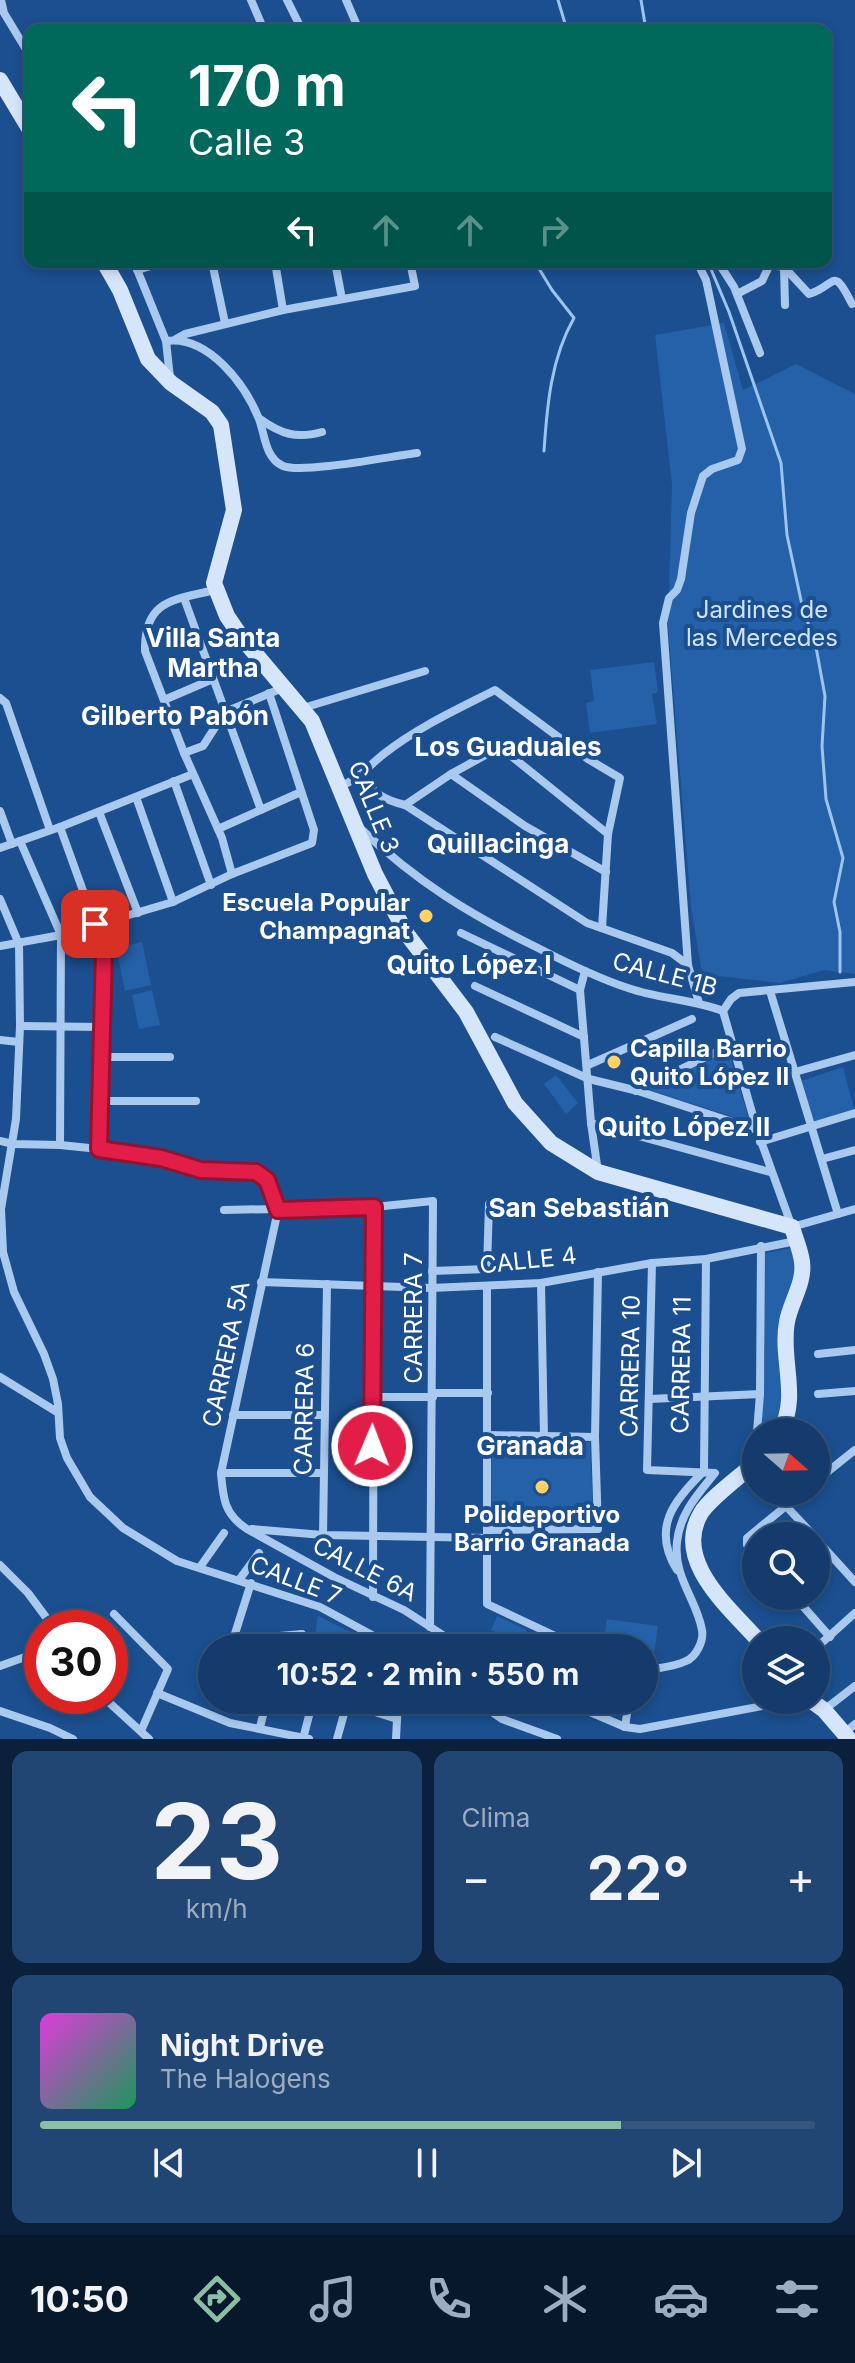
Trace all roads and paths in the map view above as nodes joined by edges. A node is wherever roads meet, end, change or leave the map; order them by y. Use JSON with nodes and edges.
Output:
{"nodes":[{"id":1,"x":1,"y":0,"type":"edge"},
{"id":2,"x":251,"y":0,"type":"edge"},
{"id":3,"x":287,"y":0,"type":"edge"},
{"id":4,"x":346,"y":0,"type":"edge"},
{"id":5,"x":261,"y":24,"type":"edge"},
{"id":6,"x":299,"y":24,"type":"edge"},
{"id":7,"x":356,"y":24,"type":"edge"},
{"id":8,"x":24,"y":46,"type":"edge"},
{"id":9,"x":0,"y":80,"type":"edge"},
{"id":10,"x":24,"y":120,"type":"edge"},
{"id":11,"x":107,"y":268,"type":"edge"},
{"id":12,"x":137,"y":268,"type":"edge"},
{"id":13,"x":213,"y":268,"type":"edge"},
{"id":14,"x":276,"y":268,"type":"edge"},
{"id":15,"x":336,"y":268,"type":"edge"},
{"id":16,"x":411,"y":268,"type":"edge"},
{"id":17,"x":700,"y":268,"type":"edge"},
{"id":18,"x":722,"y":268,"type":"edge"},
{"id":19,"x":769,"y":268,"type":"edge"},
{"id":20,"x":784,"y":268,"type":"edge"},
{"id":21,"x":785,"y":268,"type":"edge"},
{"id":22,"x":737,"y":294,"type":"junction"},
{"id":23,"x":342,"y":299,"type":"junction"},
{"id":24,"x":852,"y":304,"type":"dead end"},
{"id":25,"x":785,"y":305,"type":"dead end"},
{"id":26,"x":283,"y":310,"type":"junction"},
{"id":27,"x":225,"y":323,"type":"junction"},
{"id":28,"x":171,"y":340,"type":"junction"},
{"id":29,"x":760,"y":353,"type":"dead end"},
{"id":30,"x":171,"y":383,"type":"junction"},
{"id":31,"x":258,"y":418,"type":"junction"},
{"id":32,"x":322,"y":432,"type":"dead end"},
{"id":33,"x":417,"y":453,"type":"dead end"},
{"id":34,"x":215,"y":590,"type":"junction"},
{"id":35,"x":184,"y":598,"type":"junction"},
{"id":36,"x":425,"y":671,"type":"dead end"},
{"id":37,"x":213,"y":679,"type":"junction"},
{"id":38,"x":277,"y":690,"type":"junction"},
{"id":39,"x":0,"y":698,"type":"edge"},
{"id":40,"x":164,"y":700,"type":"junction"},
{"id":41,"x":303,"y":708,"type":"junction"},
{"id":42,"x":225,"y":712,"type":"junction"},
{"id":43,"x":184,"y":753,"type":"junction"},
{"id":44,"x":193,"y":774,"type":"junction"},
{"id":45,"x":451,"y":774,"type":"junction"},
{"id":46,"x":360,"y":775,"type":"junction"},
{"id":47,"x":174,"y":781,"type":"junction"},
{"id":48,"x":339,"y":786,"type":"junction"},
{"id":49,"x":301,"y":792,"type":"junction"},
{"id":50,"x":136,"y":797,"type":"junction"},
{"id":51,"x":405,"y":805,"type":"junction"},
{"id":52,"x":261,"y":810,"type":"junction"},
{"id":53,"x":0,"y":811,"type":"edge"},
{"id":54,"x":99,"y":812,"type":"junction"},
{"id":55,"x":356,"y":825,"type":"junction"},
{"id":56,"x":55,"y":829,"type":"junction"},
{"id":57,"x":218,"y":829,"type":"junction"},
{"id":58,"x":608,"y":834,"type":"junction"},
{"id":59,"x":16,"y":843,"type":"junction"},
{"id":60,"x":0,"y":848,"type":"edge"},
{"id":61,"x":606,"y":872,"type":"junction"},
{"id":62,"x":232,"y":874,"type":"junction"},
{"id":63,"x":211,"y":885,"type":"junction"},
{"id":64,"x":0,"y":899,"type":"edge"},
{"id":65,"x":173,"y":902,"type":"junction"},
{"id":66,"x":138,"y":913,"type":"junction"},
{"id":67,"x":100,"y":923,"type":"junction"},
{"id":68,"x":602,"y":928,"type":"junction"},
{"id":69,"x":461,"y":933,"type":"dead end"},
{"id":70,"x":61,"y":935,"type":"junction"},
{"id":71,"x":19,"y":944,"type":"junction"},
{"id":72,"x":0,"y":946,"type":"edge"},
{"id":73,"x":688,"y":965,"type":"junction"},
{"id":74,"x":585,"y":971,"type":"junction"},
{"id":75,"x":855,"y":982,"type":"edge"},
{"id":76,"x":475,"y":986,"type":"dead end"},
{"id":77,"x":580,"y":990,"type":"junction"},
{"id":78,"x":770,"y":991,"type":"junction"},
{"id":79,"x":699,"y":1003,"type":"junction"},
{"id":80,"x":723,"y":1011,"type":"junction"},
{"id":81,"x":692,"y":1019,"type":"dead end"},
{"id":82,"x":20,"y":1026,"type":"junction"},
{"id":83,"x":62,"y":1027,"type":"junction"},
{"id":84,"x":101,"y":1027,"type":"junction"},
{"id":85,"x":495,"y":1037,"type":"dead end"},
{"id":86,"x":584,"y":1037,"type":"junction"},
{"id":87,"x":0,"y":1040,"type":"edge"},
{"id":88,"x":19,"y":1042,"type":"junction"},
{"id":89,"x":720,"y":1050,"type":"dead end"},
{"id":90,"x":855,"y":1055,"type":"edge"},
{"id":91,"x":102,"y":1057,"type":"junction"},
{"id":92,"x":170,"y":1057,"type":"dead end"},
{"id":93,"x":588,"y":1065,"type":"junction"},
{"id":94,"x":795,"y":1072,"type":"junction"},
{"id":95,"x":589,"y":1079,"type":"junction"},
{"id":96,"x":636,"y":1091,"type":"junction"},
{"id":97,"x":101,"y":1101,"type":"junction"},
{"id":98,"x":196,"y":1101,"type":"dead end"},
{"id":99,"x":855,"y":1113,"type":"edge"},
{"id":100,"x":591,"y":1123,"type":"junction"},
{"id":101,"x":812,"y":1126,"type":"junction"},
{"id":102,"x":757,"y":1130,"type":"junction"},
{"id":103,"x":0,"y":1141,"type":"edge"},
{"id":104,"x":760,"y":1142,"type":"junction"},
{"id":105,"x":13,"y":1144,"type":"junction"},
{"id":106,"x":60,"y":1145,"type":"junction"},
{"id":107,"x":99,"y":1149,"type":"junction"},
{"id":108,"x":855,"y":1150,"type":"edge"},
{"id":109,"x":822,"y":1159,"type":"junction"},
{"id":110,"x":598,"y":1172,"type":"junction"},
{"id":111,"x":770,"y":1172,"type":"junction"},
{"id":112,"x":489,"y":1204,"type":"dead end"},
{"id":113,"x":374,"y":1207,"type":"junction"},
{"id":114,"x":855,"y":1209,"type":"edge"},
{"id":115,"x":224,"y":1210,"type":"dead end"},
{"id":116,"x":278,"y":1210,"type":"junction"},
{"id":117,"x":838,"y":1214,"type":"junction"},
{"id":118,"x":794,"y":1234,"type":"junction"},
{"id":119,"x":761,"y":1246,"type":"junction"},
{"id":120,"x":706,"y":1259,"type":"junction"},
{"id":121,"x":652,"y":1263,"type":"junction"},
{"id":122,"x":432,"y":1271,"type":"junction"},
{"id":123,"x":598,"y":1272,"type":"junction"},
{"id":124,"x":261,"y":1282,"type":"junction"},
{"id":125,"x":541,"y":1283,"type":"junction"},
{"id":126,"x":327,"y":1284,"type":"junction"},
{"id":127,"x":373,"y":1286,"type":"junction"},
{"id":128,"x":487,"y":1287,"type":"junction"},
{"id":129,"x":431,"y":1288,"type":"junction"},
{"id":130,"x":855,"y":1350,"type":"edge"},
{"id":131,"x":818,"y":1354,"type":"dead end"},
{"id":132,"x":0,"y":1377,"type":"edge"},
{"id":133,"x":855,"y":1391,"type":"edge"},
{"id":134,"x":488,"y":1393,"type":"junction"},
{"id":135,"x":760,"y":1394,"type":"junction"},
{"id":136,"x":818,"y":1394,"type":"dead end"},
{"id":137,"x":433,"y":1395,"type":"junction"},
{"id":138,"x":705,"y":1396,"type":"junction"},
{"id":139,"x":373,"y":1397,"type":"junction"},
{"id":140,"x":650,"y":1399,"type":"junction"},
{"id":141,"x":57,"y":1412,"type":"junction"},
{"id":142,"x":233,"y":1415,"type":"junction"},
{"id":143,"x":324,"y":1415,"type":"junction"},
{"id":144,"x":758,"y":1418,"type":"edge"},
{"id":145,"x":786,"y":1418,"type":"edge"},
{"id":146,"x":488,"y":1435,"type":"junction"},
{"id":147,"x":544,"y":1437,"type":"junction"},
{"id":148,"x":595,"y":1437,"type":"junction"},
{"id":149,"x":855,"y":1450,"type":"edge"},
{"id":150,"x":830,"y":1470,"type":"edge"},
{"id":151,"x":704,"y":1471,"type":"junction"},
{"id":152,"x":221,"y":1473,"type":"junction"},
{"id":153,"x":322,"y":1473,"type":"junction"},
{"id":154,"x":742,"y":1474,"type":"edge"},
{"id":155,"x":714,"y":1499,"type":"junction"},
{"id":156,"x":690,"y":1503,"type":"junction"},
{"id":157,"x":786,"y":1506,"type":"joint"},
{"id":158,"x":766,"y":1522,"type":"edge"},
{"id":159,"x":801,"y":1522,"type":"edge"},
{"id":160,"x":247,"y":1529,"type":"junction"},
{"id":161,"x":224,"y":1533,"type":"dead end"},
{"id":162,"x":487,"y":1534,"type":"junction"},
{"id":163,"x":323,"y":1535,"type":"junction"},
{"id":164,"x":373,"y":1535,"type":"junction"},
{"id":165,"x":431,"y":1538,"type":"junction"},
{"id":166,"x":259,"y":1553,"type":"dead end"},
{"id":167,"x":830,"y":1554,"type":"edge"},
{"id":168,"x":0,"y":1565,"type":"edge"},
{"id":169,"x":200,"y":1567,"type":"junction"},
{"id":170,"x":680,"y":1574,"type":"junction"},
{"id":171,"x":239,"y":1580,"type":"junction"},
{"id":172,"x":855,"y":1582,"type":"edge"},
{"id":173,"x":251,"y":1583,"type":"junction"},
{"id":174,"x":373,"y":1597,"type":"junction"},
{"id":175,"x":41,"y":1610,"type":"edge"},
{"id":176,"x":806,"y":1610,"type":"edge"},
{"id":177,"x":855,"y":1613,"type":"edge"},
{"id":178,"x":746,"y":1626,"type":"edge"},
{"id":179,"x":820,"y":1626,"type":"edge"},
{"id":180,"x":430,"y":1627,"type":"junction"},
{"id":181,"x":128,"y":1628,"type":"edge"},
{"id":182,"x":235,"y":1634,"type":"edge"},
{"id":183,"x":370,"y":1634,"type":"edge"},
{"id":184,"x":441,"y":1634,"type":"edge"},
{"id":185,"x":551,"y":1634,"type":"edge"},
{"id":186,"x":830,"y":1637,"type":"edge"},
{"id":187,"x":24,"y":1657,"type":"edge"},
{"id":188,"x":0,"y":1666,"type":"edge"},
{"id":189,"x":658,"y":1668,"type":"edge"},
{"id":190,"x":855,"y":1686,"type":"edge"},
{"id":191,"x":157,"y":1693,"type":"junction"},
{"id":192,"x":830,"y":1705,"type":"edge"},
{"id":193,"x":742,"y":1710,"type":"edge"},
{"id":194,"x":0,"y":1711,"type":"edge"},
{"id":195,"x":122,"y":1714,"type":"edge"},
{"id":196,"x":263,"y":1714,"type":"edge"},
{"id":197,"x":310,"y":1714,"type":"edge"},
{"id":198,"x":344,"y":1714,"type":"edge"},
{"id":199,"x":381,"y":1714,"type":"edge"},
{"id":200,"x":397,"y":1714,"type":"edge"},
{"id":201,"x":495,"y":1714,"type":"edge"},
{"id":202,"x":595,"y":1714,"type":"edge"},
{"id":203,"x":627,"y":1714,"type":"edge"},
{"id":204,"x":829,"y":1714,"type":"edge"},
{"id":205,"x":397,"y":1719,"type":"junction"},
{"id":206,"x":260,"y":1727,"type":"junction"},
{"id":207,"x":625,"y":1727,"type":"junction"},
{"id":208,"x":640,"y":1729,"type":"junction"},
{"id":209,"x":141,"y":1731,"type":"junction"},
{"id":210,"x":850,"y":1732,"type":"edge"},
{"id":211,"x":538,"y":1735,"type":"edge"},
{"id":212,"x":305,"y":1738,"type":"edge"},
{"id":213,"x":73,"y":1739,"type":"edge"},
{"id":214,"x":149,"y":1739,"type":"edge"},
{"id":215,"x":337,"y":1739,"type":"edge"},
{"id":216,"x":396,"y":1739,"type":"edge"},
{"id":217,"x":557,"y":1739,"type":"edge"},
{"id":218,"x":635,"y":1739,"type":"edge"}],
"edges":[{"from":1,"to":8,"type":"street"},
{"from":2,"to":5,"type":"street"},
{"from":3,"to":6,"type":"street"},
{"from":4,"to":7,"type":"street"},
{"from":9,"to":10,"type":"street"},
{"from":11,"to":30,"type":"street"},
{"from":12,"to":28,"type":"street"},
{"from":13,"to":27,"type":"street"},
{"from":14,"to":26,"type":"street"},
{"from":15,"to":23,"type":"street"},
{"from":16,"to":23,"type":"street"},
{"from":17,"to":73,"type":"street"},
{"from":18,"to":22,"type":"street"},
{"from":19,"to":22,"type":"street"},
{"from":20,"to":25,"type":"street"},
{"from":21,"to":24,"type":"street"},
{"from":22,"to":29,"type":"street"},
{"from":23,"to":26,"type":"street"},
{"from":26,"to":27,"type":"street"},
{"from":27,"to":28,"type":"street"},
{"from":28,"to":30,"type":"street"},
{"from":28,"to":31,"type":"street"},
{"from":30,"to":34,"type":"street"},
{"from":31,"to":32,"type":"street"},
{"from":31,"to":33,"type":"street"},
{"from":34,"to":35,"type":"street"},
{"from":34,"to":38,"type":"street","name":"CALLE 3"},
{"from":35,"to":37,"type":"street"},
{"from":35,"to":40,"type":"street"},
{"from":36,"to":41,"type":"street"},
{"from":37,"to":40,"type":"street"},
{"from":37,"to":42,"type":"street"},
{"from":38,"to":41,"type":"street","name":"CALLE 3"},
{"from":38,"to":42,"type":"street"},
{"from":38,"to":49,"type":"street"},
{"from":39,"to":56,"type":"street"},
{"from":40,"to":43,"type":"street"},
{"from":41,"to":48,"type":"street","name":"CALLE 3"},
{"from":42,"to":43,"type":"street"},
{"from":42,"to":52,"type":"street"},
{"from":43,"to":44,"type":"street"},
{"from":44,"to":47,"type":"street"},
{"from":44,"to":57,"type":"street"},
{"from":45,"to":51,"type":"street"},
{"from":45,"to":58,"type":"street"},
{"from":45,"to":61,"type":"street"},
{"from":46,"to":48,"type":"street"},
{"from":46,"to":51,"type":"street"},
{"from":46,"to":58,"type":"street"},
{"from":47,"to":50,"type":"street"},
{"from":47,"to":63,"type":"street"},
{"from":48,"to":55,"type":"street","name":"CALLE 3"},
{"from":49,"to":52,"type":"street"},
{"from":49,"to":62,"type":"street"},
{"from":50,"to":54,"type":"street"},
{"from":50,"to":65,"type":"street"},
{"from":51,"to":68,"type":"street"},
{"from":52,"to":57,"type":"street"},
{"from":53,"to":59,"type":"street"},
{"from":54,"to":56,"type":"street"},
{"from":54,"to":66,"type":"street"},
{"from":55,"to":74,"type":"street","name":"CALLE 1B"},
{"from":55,"to":110,"type":"street","name":"CALLE 3"},
{"from":56,"to":59,"type":"street"},
{"from":56,"to":67,"type":"street"},
{"from":57,"to":62,"type":"street"},
{"from":58,"to":61,"type":"street"},
{"from":59,"to":60,"type":"street"},
{"from":59,"to":70,"type":"street"},
{"from":61,"to":68,"type":"street"},
{"from":62,"to":63,"type":"street"},
{"from":63,"to":65,"type":"street"},
{"from":64,"to":71,"type":"street"},
{"from":65,"to":66,"type":"street"},
{"from":66,"to":67,"type":"street"},
{"from":67,"to":70,"type":"street"},
{"from":67,"to":84,"type":"street"},
{"from":68,"to":73,"type":"street"},
{"from":69,"to":77,"type":"street"},
{"from":70,"to":71,"type":"street"},
{"from":70,"to":83,"type":"street"},
{"from":71,"to":72,"type":"street"},
{"from":71,"to":82,"type":"street","name":"CALLE 7"},
{"from":73,"to":79,"type":"street"},
{"from":74,"to":77,"type":"street"},
{"from":74,"to":79,"type":"street","name":"CALLE 1B"},
{"from":75,"to":78,"type":"street","name":"CALLE 1B"},
{"from":76,"to":86,"type":"street"},
{"from":77,"to":86,"type":"street"},
{"from":78,"to":80,"type":"street","name":"CALLE 1B"},
{"from":78,"to":94,"type":"street"},
{"from":79,"to":80,"type":"street","name":"CALLE 1B"},
{"from":80,"to":102,"type":"street"},
{"from":81,"to":93,"type":"street"},
{"from":82,"to":83,"type":"street"},
{"from":82,"to":88,"type":"street","name":"CALLE 7"},
{"from":83,"to":84,"type":"street"},
{"from":83,"to":106,"type":"street"},
{"from":84,"to":91,"type":"street"},
{"from":85,"to":95,"type":"street"},
{"from":86,"to":93,"type":"street"},
{"from":87,"to":88,"type":"street"},
{"from":88,"to":105,"type":"street","name":"CALLE 7"},
{"from":89,"to":96,"type":"street"},
{"from":90,"to":94,"type":"street"},
{"from":91,"to":92,"type":"street"},
{"from":91,"to":97,"type":"street"},
{"from":93,"to":95,"type":"street"},
{"from":94,"to":101,"type":"street"},
{"from":95,"to":96,"type":"street"},
{"from":95,"to":100,"type":"street"},
{"from":96,"to":102,"type":"street"},
{"from":97,"to":98,"type":"street"},
{"from":97,"to":107,"type":"street"},
{"from":99,"to":101,"type":"street"},
{"from":100,"to":110,"type":"street"},
{"from":100,"to":111,"type":"street"},
{"from":101,"to":104,"type":"street"},
{"from":101,"to":109,"type":"street"},
{"from":102,"to":104,"type":"street"},
{"from":103,"to":105,"type":"street"},
{"from":104,"to":111,"type":"street"},
{"from":105,"to":106,"type":"street"},
{"from":105,"to":141,"type":"street","name":"CALLE 7"},
{"from":106,"to":107,"type":"street"},
{"from":107,"to":116,"type":"street"},
{"from":108,"to":109,"type":"street"},
{"from":109,"to":117,"type":"street"},
{"from":110,"to":118,"type":"street","name":"CALLE 3"},
{"from":111,"to":118,"type":"street"},
{"from":112,"to":122,"type":"street"},
{"from":113,"to":116,"type":"street"},
{"from":113,"to":122,"type":"street","name":"CARRERA 7"},
{"from":113,"to":127,"type":"street"},
{"from":114,"to":117,"type":"street","name":"CALLE 4"},
{"from":115,"to":116,"type":"street"},
{"from":116,"to":124,"type":"street","name":"CARRERA 5A"},
{"from":117,"to":118,"type":"street","name":"CALLE 4"},
{"from":118,"to":119,"type":"street","name":"CALLE 4"},
{"from":118,"to":145,"type":"street"},
{"from":119,"to":120,"type":"street","name":"CALLE 4"},
{"from":119,"to":135,"type":"street"},
{"from":120,"to":121,"type":"street","name":"CALLE 4"},
{"from":120,"to":138,"type":"street","name":"CARRERA 11"},
{"from":121,"to":123,"type":"street","name":"CALLE 4"},
{"from":121,"to":140,"type":"street","name":"CARRERA 10"},
{"from":122,"to":129,"type":"street","name":"CARRERA 7"},
{"from":123,"to":125,"type":"street","name":"CALLE 4"},
{"from":123,"to":148,"type":"street"},
{"from":124,"to":126,"type":"street","name":"CALLE 4"},
{"from":124,"to":142,"type":"street","name":"CARRERA 5A"},
{"from":125,"to":128,"type":"street","name":"CALLE 4"},
{"from":125,"to":147,"type":"street"},
{"from":126,"to":127,"type":"street","name":"CALLE 4"},
{"from":126,"to":143,"type":"street","name":"CARRERA 6"},
{"from":127,"to":129,"type":"street","name":"CALLE 4"},
{"from":127,"to":139,"type":"street"},
{"from":128,"to":129,"type":"street","name":"CALLE 4"},
{"from":128,"to":134,"type":"street"},
{"from":129,"to":137,"type":"street","name":"CARRERA 7"},
{"from":130,"to":131,"type":"street"},
{"from":132,"to":141,"type":"street"},
{"from":133,"to":136,"type":"street"},
{"from":134,"to":137,"type":"street"},
{"from":134,"to":146,"type":"street"},
{"from":135,"to":138,"type":"street"},
{"from":135,"to":144,"type":"street"},
{"from":137,"to":139,"type":"street"},
{"from":137,"to":165,"type":"street","name":"CARRERA 7"},
{"from":138,"to":140,"type":"street"},
{"from":138,"to":151,"type":"street","name":"CARRERA 11"},
{"from":139,"to":164,"type":"street"},
{"from":140,"to":151,"type":"street","name":"CARRERA 10"},
{"from":141,"to":169,"type":"street","name":"CALLE 7"},
{"from":142,"to":143,"type":"street"},
{"from":142,"to":152,"type":"street","name":"CARRERA 5A"},
{"from":143,"to":153,"type":"street","name":"CARRERA 6"},
{"from":146,"to":147,"type":"street"},
{"from":146,"to":162,"type":"street"},
{"from":147,"to":148,"type":"street"},
{"from":148,"to":162,"type":"street"},
{"from":149,"to":150,"type":"street"},
{"from":151,"to":156,"type":"street","name":"CARRERA 11"},
{"from":151,"to":170,"type":"street"},
{"from":152,"to":153,"type":"street"},
{"from":152,"to":160,"type":"street","name":"CARRERA 5A"},
{"from":153,"to":163,"type":"street","name":"CARRERA 6"},
{"from":154,"to":155,"type":"street"},
{"from":155,"to":156,"type":"street"},
{"from":155,"to":178,"type":"street"},
{"from":156,"to":170,"type":"street"},
{"from":157,"to":158,"type":"street"},
{"from":157,"to":159,"type":"street"},
{"from":160,"to":163,"type":"street"},
{"from":160,"to":174,"type":"street","name":"CALLE 6A"},
{"from":161,"to":169,"type":"street"},
{"from":162,"to":165,"type":"street"},
{"from":162,"to":185,"type":"street"},
{"from":163,"to":164,"type":"street"},
{"from":164,"to":165,"type":"street"},
{"from":164,"to":174,"type":"street"},
{"from":165,"to":180,"type":"street","name":"CARRERA 7"},
{"from":166,"to":171,"type":"street"},
{"from":167,"to":172,"type":"street"},
{"from":168,"to":175,"type":"street"},
{"from":169,"to":171,"type":"street","name":"CALLE 7"},
{"from":170,"to":189,"type":"street"},
{"from":171,"to":173,"type":"street","name":"CALLE 7"},
{"from":173,"to":182,"type":"street"},
{"from":173,"to":183,"type":"street","name":"CALLE 7"},
{"from":174,"to":180,"type":"street","name":"CALLE 6A"},
{"from":176,"to":179,"type":"street"},
{"from":177,"to":186,"type":"street"},
{"from":180,"to":184,"type":"street","name":"CALLE 6A"},
{"from":181,"to":191,"type":"street"},
{"from":187,"to":188,"type":"street"},
{"from":190,"to":192,"type":"street"},
{"from":191,"to":206,"type":"street"},
{"from":191,"to":209,"type":"street"},
{"from":193,"to":208,"type":"street"},
{"from":194,"to":213,"type":"street"},
{"from":195,"to":209,"type":"street"},
{"from":196,"to":206,"type":"street"},
{"from":197,"to":212,"type":"street"},
{"from":198,"to":215,"type":"street"},
{"from":199,"to":205,"type":"street"},
{"from":200,"to":205,"type":"street"},
{"from":201,"to":211,"type":"street"},
{"from":202,"to":207,"type":"street"},
{"from":203,"to":207,"type":"street"},
{"from":204,"to":210,"type":"street"},
{"from":205,"to":216,"type":"street"},
{"from":206,"to":212,"type":"street"},
{"from":207,"to":208,"type":"street"},
{"from":208,"to":218,"type":"street"},
{"from":209,"to":214,"type":"street"},
{"from":211,"to":217,"type":"street"}]}
